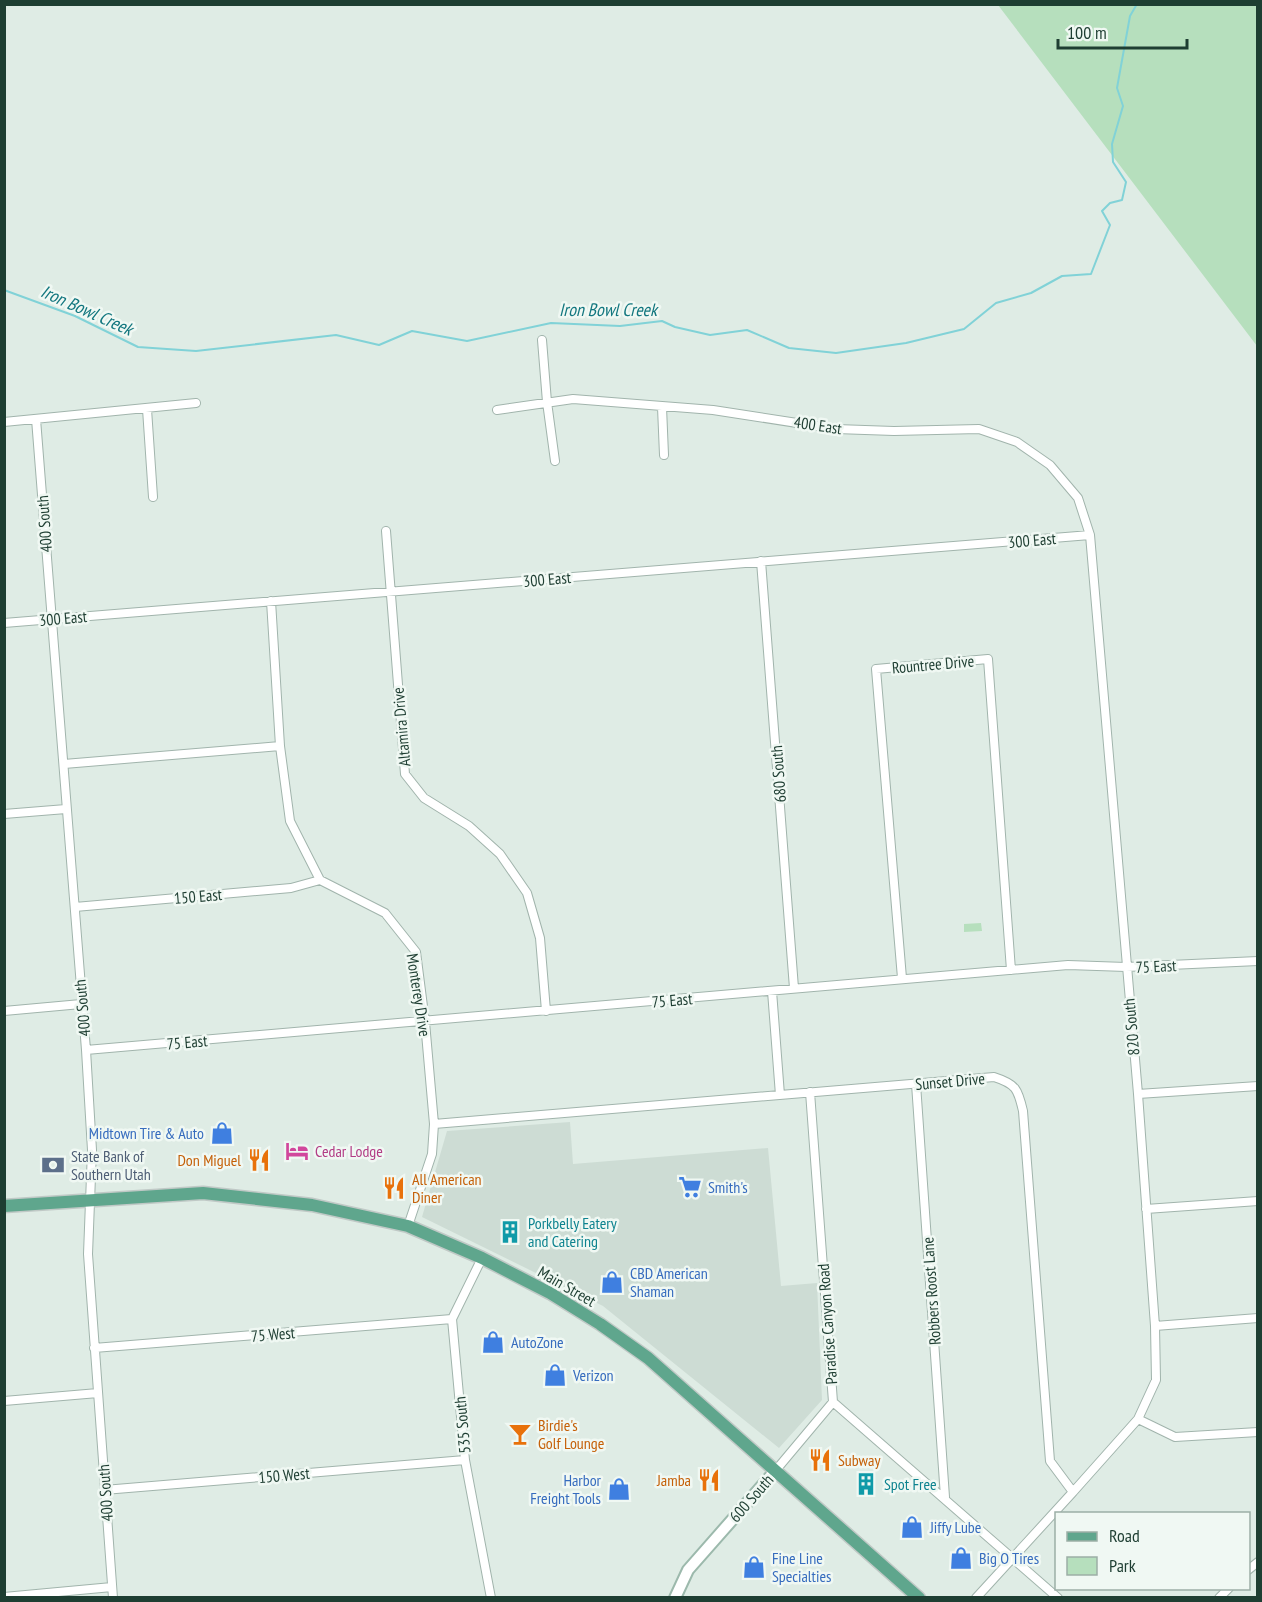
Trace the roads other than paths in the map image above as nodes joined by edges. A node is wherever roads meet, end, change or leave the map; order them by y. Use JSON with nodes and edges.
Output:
{"nodes":[{"id":1,"x":542,"y":340,"type":"dead end"},
{"id":2,"x":547,"y":402,"type":"junction"},
{"id":3,"x":196,"y":403,"type":"dead end"},
{"id":4,"x":662,"y":407,"type":"junction"},
{"id":5,"x":147,"y":409,"type":"junction"},
{"id":6,"x":497,"y":410,"type":"dead end"},
{"id":7,"x":36,"y":419,"type":"junction"},
{"id":8,"x":4,"y":422,"type":"edge"},
{"id":9,"x":664,"y":455,"type":"dead end"},
{"id":10,"x":555,"y":461,"type":"dead end"},
{"id":11,"x":153,"y":497,"type":"dead end"},
{"id":12,"x":386,"y":531,"type":"dead end"},
{"id":13,"x":1090,"y":535,"type":"junction"},
{"id":14,"x":761,"y":561,"type":"junction"},
{"id":15,"x":390,"y":592,"type":"junction"},
{"id":16,"x":271,"y":602,"type":"junction"},
{"id":17,"x":51,"y":619,"type":"junction"},
{"id":18,"x":4,"y":622,"type":"edge"},
{"id":19,"x":280,"y":746,"type":"junction"},
{"id":20,"x":64,"y":764,"type":"junction"},
{"id":21,"x":66,"y":809,"type":"junction"},
{"id":22,"x":4,"y":814,"type":"edge"},
{"id":23,"x":320,"y":880,"type":"junction"},
{"id":24,"x":75,"y":907,"type":"junction"},
{"id":25,"x":1257,"y":961,"type":"edge"},
{"id":26,"x":1126,"y":967,"type":"junction"},
{"id":27,"x":1011,"y":970,"type":"junction"},
{"id":28,"x":902,"y":978,"type":"junction"},
{"id":29,"x":794,"y":988,"type":"junction"},
{"id":30,"x":771,"y":991,"type":"junction"},
{"id":31,"x":81,"y":1004,"type":"junction"},
{"id":32,"x":4,"y":1011,"type":"edge"},
{"id":33,"x":546,"y":1011,"type":"junction"},
{"id":34,"x":425,"y":1022,"type":"junction"},
{"id":35,"x":86,"y":1050,"type":"junction"},
{"id":36,"x":916,"y":1084,"type":"junction"},
{"id":37,"x":1257,"y":1086,"type":"edge"},
{"id":38,"x":810,"y":1092,"type":"junction"},
{"id":39,"x":1138,"y":1094,"type":"junction"},
{"id":40,"x":780,"y":1095,"type":"junction"},
{"id":41,"x":434,"y":1124,"type":"junction"},
{"id":42,"x":89,"y":1199,"type":"junction"},
{"id":43,"x":1257,"y":1201,"type":"edge"},
{"id":44,"x":4,"y":1206,"type":"edge"},
{"id":45,"x":1146,"y":1209,"type":"junction"},
{"id":46,"x":408,"y":1226,"type":"junction"},
{"id":47,"x":482,"y":1258,"type":"junction"},
{"id":48,"x":1257,"y":1318,"type":"edge"},
{"id":49,"x":452,"y":1319,"type":"junction"},
{"id":50,"x":1155,"y":1326,"type":"junction"},
{"id":51,"x":94,"y":1348,"type":"junction"},
{"id":52,"x":98,"y":1393,"type":"junction"},
{"id":53,"x":4,"y":1401,"type":"edge"},
{"id":54,"x":833,"y":1402,"type":"junction"},
{"id":55,"x":1138,"y":1419,"type":"junction"},
{"id":56,"x":1257,"y":1432,"type":"edge"},
{"id":57,"x":465,"y":1460,"type":"junction"},
{"id":58,"x":776,"y":1470,"type":"junction"},
{"id":59,"x":104,"y":1490,"type":"junction"},
{"id":60,"x":1073,"y":1492,"type":"junction"},
{"id":61,"x":945,"y":1497,"type":"junction"},
{"id":62,"x":1012,"y":1557,"type":"junction"},
{"id":63,"x":112,"y":1587,"type":"junction"},
{"id":64,"x":4,"y":1597,"type":"edge"},
{"id":65,"x":113,"y":1598,"type":"edge"},
{"id":66,"x":491,"y":1598,"type":"edge"},
{"id":67,"x":675,"y":1598,"type":"edge"},
{"id":68,"x":919,"y":1598,"type":"edge"},
{"id":69,"x":976,"y":1598,"type":"edge"},
{"id":70,"x":1058,"y":1598,"type":"edge"}],
"edges":[{"from":1,"to":2,"type":"street"},
{"from":2,"to":4,"type":"street","name":"400 East"},
{"from":2,"to":6,"type":"street","name":"400 East"},
{"from":2,"to":10,"type":"street"},
{"from":3,"to":5,"type":"street"},
{"from":4,"to":9,"type":"street"},
{"from":4,"to":13,"type":"street","name":"400 East"},
{"from":5,"to":7,"type":"street"},
{"from":5,"to":11,"type":"street"},
{"from":7,"to":8,"type":"street"},
{"from":7,"to":17,"type":"street","name":"400 South"},
{"from":12,"to":15,"type":"street","name":"Altamira Drive"},
{"from":13,"to":14,"type":"street","name":"300 East"},
{"from":13,"to":26,"type":"street","name":"820 South"},
{"from":14,"to":15,"type":"street","name":"300 East"},
{"from":14,"to":29,"type":"street","name":"680 South"},
{"from":15,"to":16,"type":"street","name":"300 East"},
{"from":15,"to":33,"type":"street","name":"Altamira Drive"},
{"from":16,"to":17,"type":"street","name":"300 East"},
{"from":16,"to":19,"type":"street"},
{"from":17,"to":18,"type":"street","name":"300 East"},
{"from":17,"to":20,"type":"street","name":"400 South"},
{"from":19,"to":20,"type":"street"},
{"from":19,"to":23,"type":"street"},
{"from":20,"to":21,"type":"street","name":"400 South"},
{"from":21,"to":22,"type":"street"},
{"from":21,"to":24,"type":"street","name":"400 South"},
{"from":23,"to":24,"type":"street","name":"150 East"},
{"from":23,"to":34,"type":"street","name":"Monterey Drive"},
{"from":24,"to":31,"type":"street","name":"400 South"},
{"from":25,"to":26,"type":"street","name":"75 East"},
{"from":26,"to":27,"type":"street","name":"75 East"},
{"from":26,"to":39,"type":"street","name":"820 South"},
{"from":27,"to":28,"type":"street","name":"75 East"},
{"from":27,"to":28,"type":"street","name":"Rountree Drive"},
{"from":28,"to":29,"type":"street","name":"75 East"},
{"from":29,"to":30,"type":"street","name":"75 East"},
{"from":30,"to":33,"type":"street","name":"75 East"},
{"from":30,"to":40,"type":"street"},
{"from":31,"to":32,"type":"street"},
{"from":31,"to":35,"type":"street","name":"400 South"},
{"from":33,"to":34,"type":"street","name":"75 East"},
{"from":34,"to":35,"type":"street","name":"75 East"},
{"from":34,"to":41,"type":"street","name":"Monterey Drive"},
{"from":35,"to":42,"type":"street","name":"400 South"},
{"from":36,"to":38,"type":"street","name":"Sunset Drive"},
{"from":36,"to":60,"type":"street","name":"Sunset Drive"},
{"from":36,"to":61,"type":"street","name":"Robbers Roost Lane"},
{"from":37,"to":39,"type":"street"},
{"from":38,"to":40,"type":"street","name":"Sunset Drive"},
{"from":38,"to":54,"type":"street","name":"Paradise Canyon Road"},
{"from":39,"to":45,"type":"street","name":"820 South"},
{"from":40,"to":41,"type":"street","name":"Sunset Drive"},
{"from":41,"to":46,"type":"street","name":"Monterey Drive"},
{"from":42,"to":44,"type":"main road","name":"Main Street"},
{"from":42,"to":46,"type":"main road","name":"Main Street"},
{"from":42,"to":51,"type":"street","name":"400 South"},
{"from":43,"to":45,"type":"street"},
{"from":45,"to":50,"type":"street","name":"820 South"},
{"from":46,"to":47,"type":"main road","name":"Main Street"},
{"from":47,"to":49,"type":"street"},
{"from":47,"to":58,"type":"main road","name":"Main Street"},
{"from":48,"to":50,"type":"street"},
{"from":49,"to":51,"type":"street","name":"75 West"},
{"from":49,"to":57,"type":"street","name":"535 South"},
{"from":50,"to":55,"type":"street","name":"820 South"},
{"from":51,"to":52,"type":"street","name":"400 South"},
{"from":52,"to":53,"type":"street"},
{"from":52,"to":59,"type":"street","name":"400 South"},
{"from":54,"to":58,"type":"street","name":"600 South"},
{"from":54,"to":61,"type":"street","name":"Paradise Canyon Road"},
{"from":55,"to":56,"type":"street"},
{"from":55,"to":60,"type":"street","name":"820 South"},
{"from":57,"to":59,"type":"street","name":"150 West"},
{"from":57,"to":66,"type":"street","name":"535 South"},
{"from":58,"to":67,"type":"main road","name":"600 South"},
{"from":58,"to":68,"type":"main road","name":"Main Street"},
{"from":59,"to":63,"type":"street","name":"400 South"},
{"from":60,"to":62,"type":"street"},
{"from":61,"to":62,"type":"street","name":"Paradise Canyon Road"},
{"from":62,"to":69,"type":"street"},
{"from":62,"to":70,"type":"street","name":"Paradise Canyon Road"},
{"from":63,"to":64,"type":"street"},
{"from":63,"to":65,"type":"street","name":"400 South"}]}
